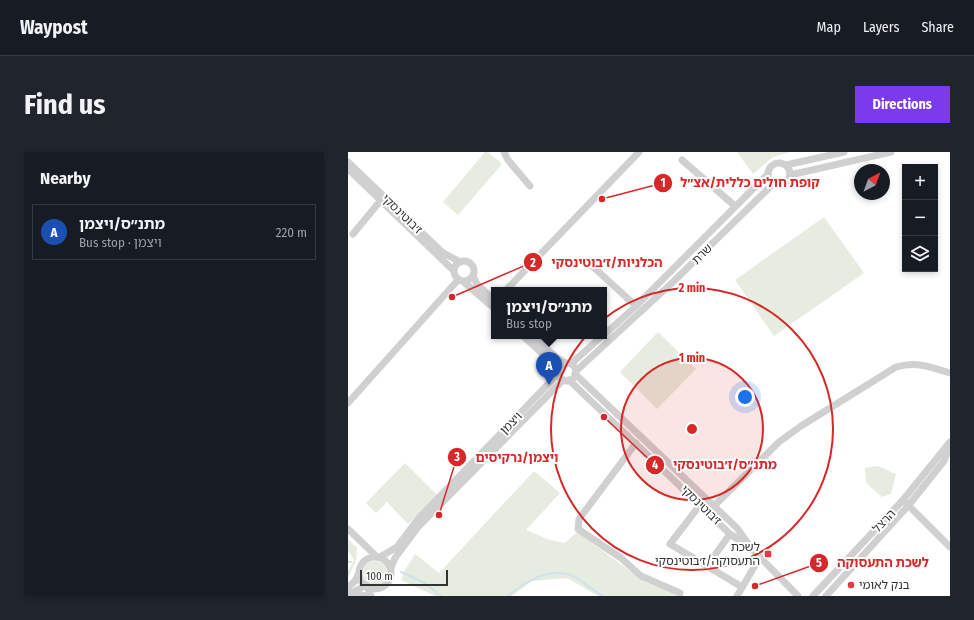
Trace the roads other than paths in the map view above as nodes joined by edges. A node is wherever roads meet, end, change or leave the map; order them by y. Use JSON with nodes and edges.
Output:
{"nodes":[{"id":1,"x":504,"y":152,"type":"edge"},
{"id":2,"x":639,"y":152,"type":"edge"},
{"id":3,"x":844,"y":152,"type":"edge"},
{"id":4,"x":891,"y":152,"type":"edge"},
{"id":5,"x":682,"y":160,"type":"dead end"},
{"id":6,"x":348,"y":162,"type":"edge"},
{"id":7,"x":786,"y":165,"type":"junction"},
{"id":8,"x":348,"y":169,"type":"edge"},
{"id":9,"x":768,"y":174,"type":"junction"},
{"id":10,"x":790,"y":175,"type":"junction"},
{"id":11,"x":774,"y":183,"type":"junction"},
{"id":12,"x":530,"y":186,"type":"dead end"},
{"id":13,"x":381,"y":200,"type":"junction"},
{"id":14,"x":735,"y":206,"type":"junction"},
{"id":15,"x":353,"y":234,"type":"dead end"},
{"id":16,"x":460,"y":262,"type":"junction"},
{"id":17,"x":590,"y":264,"type":"dead end"},
{"id":18,"x":453,"y":270,"type":"junction"},
{"id":19,"x":473,"y":276,"type":"junction"},
{"id":20,"x":461,"y":281,"type":"junction"},
{"id":21,"x":510,"y":287,"type":"edge"},
{"id":22,"x":491,"y":296,"type":"edge"},
{"id":23,"x":491,"y":306,"type":"edge"},
{"id":24,"x":636,"y":306,"type":"junction"},
{"id":25,"x":607,"y":331,"type":"edge"},
{"id":26,"x":526,"y":339,"type":"edge"},
{"id":27,"x":536,"y":339,"type":"edge"},
{"id":28,"x":598,"y":339,"type":"edge"},
{"id":29,"x":568,"y":363,"type":"junction"},
{"id":30,"x":575,"y":373,"type":"junction"},
{"id":31,"x":950,"y":373,"type":"edge"},
{"id":32,"x":562,"y":376,"type":"junction"},
{"id":33,"x":348,"y":403,"type":"edge"},
{"id":34,"x":636,"y":443,"type":"junction"},
{"id":35,"x":950,"y":443,"type":"edge"},
{"id":36,"x":905,"y":503,"type":"junction"},
{"id":37,"x":700,"y":505,"type":"junction"},
{"id":38,"x":714,"y":506,"type":"junction"},
{"id":39,"x":348,"y":529,"type":"edge"},
{"id":40,"x":730,"y":534,"type":"junction"},
{"id":41,"x":358,"y":539,"type":"junction"},
{"id":42,"x":950,"y":547,"type":"edge"},
{"id":43,"x":751,"y":548,"type":"junction"},
{"id":44,"x":379,"y":557,"type":"junction"},
{"id":45,"x":760,"y":557,"type":"junction"},
{"id":46,"x":364,"y":560,"type":"junction"},
{"id":47,"x":708,"y":566,"type":"junction"},
{"id":48,"x":391,"y":568,"type":"junction"},
{"id":49,"x":359,"y":573,"type":"junction"},
{"id":50,"x":366,"y":586,"type":"junction"},
{"id":51,"x":384,"y":586,"type":"junction"},
{"id":52,"x":742,"y":587,"type":"junction"},
{"id":53,"x":349,"y":592,"type":"edge"},
{"id":54,"x":680,"y":593,"type":"dead end"},
{"id":55,"x":365,"y":596,"type":"edge"},
{"id":56,"x":371,"y":596,"type":"edge"},
{"id":57,"x":382,"y":596,"type":"edge"},
{"id":58,"x":737,"y":596,"type":"edge"},
{"id":59,"x":798,"y":596,"type":"edge"},
{"id":60,"x":813,"y":596,"type":"edge"},
{"id":61,"x":826,"y":596,"type":"edge"}],
"edges":[{"from":1,"to":12,"type":"street"},
{"from":2,"to":21,"type":"street"},
{"from":3,"to":7,"type":"street"},
{"from":4,"to":10,"type":"street"},
{"from":5,"to":14,"type":"street"},
{"from":6,"to":16,"type":"street","name":"ז׳בוטינסקי"},
{"from":7,"to":9,"type":"street"},
{"from":7,"to":10,"type":"street"},
{"from":8,"to":13,"type":"street","name":"ז׳בוטינסקי"},
{"from":9,"to":11,"type":"street"},
{"from":9,"to":14,"type":"street","name":"שרת"},
{"from":10,"to":11,"type":"street"},
{"from":11,"to":30,"type":"street","name":"שרת"},
{"from":13,"to":15,"type":"street"},
{"from":13,"to":18,"type":"street","name":"ז׳בוטינסקי"},
{"from":14,"to":24,"type":"street","name":"שרת"},
{"from":16,"to":18,"type":"street"},
{"from":16,"to":19,"type":"street"},
{"from":17,"to":24,"type":"street"},
{"from":18,"to":20,"type":"street"},
{"from":19,"to":20,"type":"street"},
{"from":19,"to":22,"type":"street"},
{"from":20,"to":23,"type":"street"},
{"from":20,"to":33,"type":"street"},
{"from":24,"to":25,"type":"street","name":"שרת"},
{"from":26,"to":32,"type":"street","name":"ז׳בוטינסקי"},
{"from":27,"to":29,"type":"street"},
{"from":28,"to":29,"type":"street","name":"שרת"},
{"from":29,"to":30,"type":"street"},
{"from":29,"to":32,"type":"street","name":"שרת"},
{"from":30,"to":32,"type":"street","name":"שרת"},
{"from":30,"to":38,"type":"street"},
{"from":31,"to":38,"type":"street"},
{"from":32,"to":34,"type":"street","name":"ז׳בוטינסקי"},
{"from":32,"to":44,"type":"street","name":"ויצמן"},
{"from":32,"to":48,"type":"street","name":"ויצמן"},
{"from":34,"to":37,"type":"street","name":"ז׳בוטינסקי"},
{"from":34,"to":54,"type":"street"},
{"from":35,"to":36,"type":"street","name":"הרצל"},
{"from":36,"to":42,"type":"street"},
{"from":36,"to":60,"type":"street","name":"הרצל"},
{"from":36,"to":61,"type":"street","name":"הרצל"},
{"from":37,"to":40,"type":"street","name":"ז׳בוטינסקי"},
{"from":37,"to":47,"type":"street"},
{"from":38,"to":43,"type":"street"},
{"from":39,"to":41,"type":"street"},
{"from":40,"to":43,"type":"street","name":"ז׳בוטינסקי"},
{"from":40,"to":47,"type":"street"},
{"from":41,"to":44,"type":"street"},
{"from":41,"to":46,"type":"street"},
{"from":43,"to":45,"type":"street","name":"ז׳בוטינסקי"},
{"from":44,"to":46,"type":"street"},
{"from":44,"to":48,"type":"street"},
{"from":45,"to":52,"type":"street"},
{"from":45,"to":59,"type":"street","name":"ז׳בוטינסקי"},
{"from":46,"to":49,"type":"street"},
{"from":47,"to":52,"type":"street"},
{"from":48,"to":51,"type":"street"},
{"from":49,"to":50,"type":"street"},
{"from":49,"to":53,"type":"street"},
{"from":50,"to":51,"type":"street"},
{"from":50,"to":53,"type":"street"},
{"from":50,"to":56,"type":"street"},
{"from":51,"to":57,"type":"street"},
{"from":52,"to":58,"type":"street"},
{"from":53,"to":55,"type":"street"}]}
